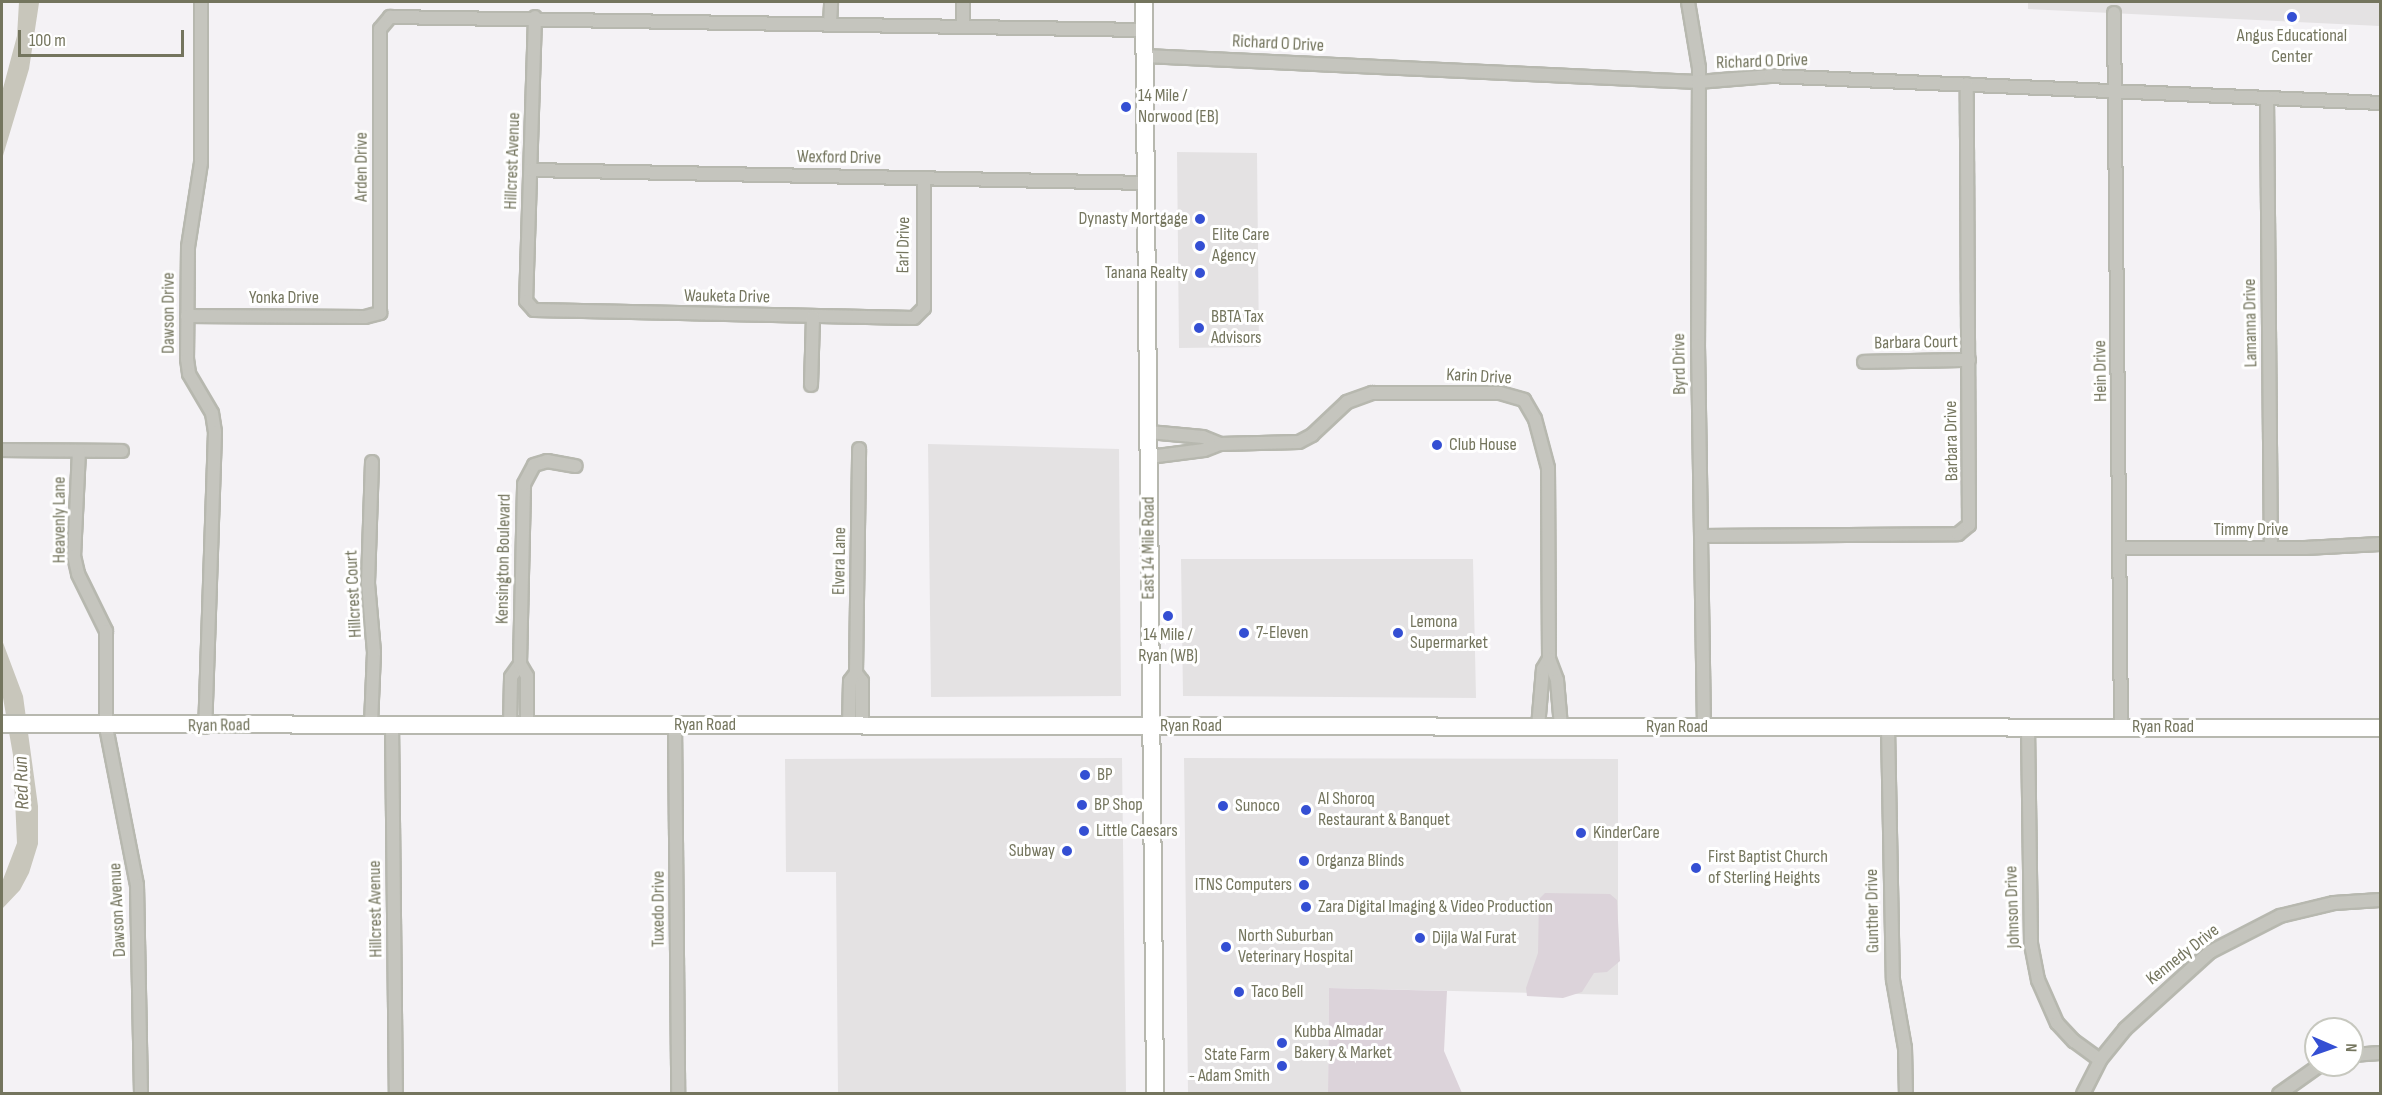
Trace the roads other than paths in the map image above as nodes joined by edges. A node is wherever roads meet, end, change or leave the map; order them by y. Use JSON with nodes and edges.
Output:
{"nodes":[{"id":1,"x":201,"y":2,"type":"edge"},
{"id":2,"x":831,"y":2,"type":"edge"},
{"id":3,"x":963,"y":2,"type":"edge"},
{"id":4,"x":1144,"y":2,"type":"edge"},
{"id":5,"x":1688,"y":2,"type":"edge"},
{"id":6,"x":2114,"y":13,"type":"dead end"},
{"id":7,"x":536,"y":17,"type":"junction"},
{"id":8,"x":830,"y":24,"type":"junction"},
{"id":9,"x":963,"y":27,"type":"junction"},
{"id":10,"x":1145,"y":30,"type":"junction"},
{"id":11,"x":1145,"y":56,"type":"junction"},
{"id":12,"x":1698,"y":82,"type":"junction"},
{"id":13,"x":1967,"y":84,"type":"junction"},
{"id":14,"x":2115,"y":91,"type":"junction"},
{"id":15,"x":2266,"y":98,"type":"junction"},
{"id":16,"x":2380,"y":103,"type":"edge"},
{"id":17,"x":531,"y":170,"type":"junction"},
{"id":18,"x":924,"y":178,"type":"junction"},
{"id":19,"x":1146,"y":183,"type":"junction"},
{"id":20,"x":529,"y":307,"type":"joint"},
{"id":21,"x":380,"y":313,"type":"joint"},
{"id":22,"x":924,"y":313,"type":"joint"},
{"id":23,"x":187,"y":316,"type":"junction"},
{"id":24,"x":813,"y":317,"type":"junction"},
{"id":25,"x":1969,"y":360,"type":"junction"},
{"id":26,"x":1864,"y":362,"type":"dead end"},
{"id":27,"x":811,"y":385,"type":"dead end"},
{"id":28,"x":1149,"y":432,"type":"junction"},
{"id":29,"x":1220,"y":444,"type":"junction"},
{"id":30,"x":859,"y":449,"type":"dead end"},
{"id":31,"x":2,"y":450,"type":"edge"},
{"id":32,"x":79,"y":451,"type":"junction"},
{"id":33,"x":122,"y":451,"type":"dead end"},
{"id":34,"x":1149,"y":457,"type":"junction"},
{"id":35,"x":372,"y":462,"type":"dead end"},
{"id":36,"x":576,"y":466,"type":"dead end"},
{"id":37,"x":1701,"y":536,"type":"junction"},
{"id":38,"x":2380,"y":543,"type":"edge"},
{"id":39,"x":2121,"y":548,"type":"junction"},
{"id":40,"x":2271,"y":548,"type":"junction"},
{"id":41,"x":1549,"y":659,"type":"junction"},
{"id":42,"x":520,"y":664,"type":"junction"},
{"id":43,"x":2,"y":724,"type":"edge"},
{"id":44,"x":370,"y":724,"type":"junction"},
{"id":45,"x":392,"y":724,"type":"junction"},
{"id":46,"x":675,"y":724,"type":"junction"},
{"id":47,"x":855,"y":725,"type":"junction"},
{"id":48,"x":510,"y":726,"type":"junction"},
{"id":49,"x":527,"y":726,"type":"junction"},
{"id":50,"x":1150,"y":726,"type":"junction"},
{"id":51,"x":106,"y":727,"type":"junction"},
{"id":52,"x":205,"y":727,"type":"junction"},
{"id":53,"x":1538,"y":727,"type":"junction"},
{"id":54,"x":1561,"y":727,"type":"junction"},
{"id":55,"x":1704,"y":727,"type":"junction"},
{"id":56,"x":1888,"y":727,"type":"junction"},
{"id":57,"x":2028,"y":727,"type":"junction"},
{"id":58,"x":2121,"y":728,"type":"junction"},
{"id":59,"x":2380,"y":728,"type":"edge"},
{"id":60,"x":2380,"y":900,"type":"edge"},
{"id":61,"x":2380,"y":1053,"type":"edge"},
{"id":62,"x":2364,"y":1054,"type":"edge"},
{"id":63,"x":2100,"y":1060,"type":"junction"},
{"id":64,"x":2304,"y":1076,"type":"edge"},
{"id":65,"x":141,"y":1094,"type":"edge"},
{"id":66,"x":396,"y":1094,"type":"edge"},
{"id":67,"x":678,"y":1094,"type":"edge"},
{"id":68,"x":1155,"y":1094,"type":"edge"},
{"id":69,"x":1906,"y":1094,"type":"edge"},
{"id":70,"x":2083,"y":1094,"type":"edge"},
{"id":71,"x":2278,"y":1094,"type":"edge"}],
"edges":[{"from":1,"to":23,"type":"street","name":"Dawson Drive"},
{"from":2,"to":8,"type":"street"},
{"from":3,"to":9,"type":"street"},
{"from":4,"to":10,"type":"main road","name":"East 14 Mile Road"},
{"from":5,"to":12,"type":"street","name":"Byrd Drive"},
{"from":6,"to":14,"type":"street","name":"Hein Drive"},
{"from":7,"to":8,"type":"street"},
{"from":7,"to":17,"type":"street","name":"Hillcrest Avenue"},
{"from":7,"to":21,"type":"street","name":"Arden Drive"},
{"from":8,"to":9,"type":"street"},
{"from":9,"to":10,"type":"street"},
{"from":10,"to":11,"type":"main road","name":"East 14 Mile Road"},
{"from":11,"to":12,"type":"street","name":"Richard O Drive"},
{"from":11,"to":19,"type":"main road","name":"East 14 Mile Road"},
{"from":12,"to":13,"type":"street","name":"Richard O Drive"},
{"from":12,"to":37,"type":"street","name":"Byrd Drive"},
{"from":13,"to":14,"type":"street","name":"Richard O Drive"},
{"from":13,"to":25,"type":"street","name":"Barbara Drive"},
{"from":14,"to":15,"type":"street","name":"Richard O Drive"},
{"from":14,"to":39,"type":"street","name":"Hein Drive"},
{"from":15,"to":16,"type":"street","name":"Richard O Drive"},
{"from":15,"to":40,"type":"street","name":"Lamanna Drive"},
{"from":17,"to":18,"type":"street","name":"Wexford Drive"},
{"from":17,"to":20,"type":"street","name":"Hillcrest Avenue"},
{"from":18,"to":19,"type":"street","name":"Wexford Drive"},
{"from":18,"to":22,"type":"street","name":"Earl Drive"},
{"from":19,"to":28,"type":"main road","name":"East 14 Mile Road"},
{"from":20,"to":24,"type":"street","name":"Wauketa Drive"},
{"from":21,"to":23,"type":"street","name":"Yonka Drive"},
{"from":22,"to":24,"type":"street","name":"Wauketa Drive"},
{"from":23,"to":52,"type":"street","name":"Dawson Drive"},
{"from":24,"to":27,"type":"street"},
{"from":25,"to":26,"type":"street","name":"Barbara Court"},
{"from":25,"to":37,"type":"street","name":"Barbara Drive"},
{"from":28,"to":29,"type":"street","name":"Karin Drive"},
{"from":28,"to":34,"type":"main road","name":"East 14 Mile Road"},
{"from":29,"to":34,"type":"street","name":"Karin Drive"},
{"from":29,"to":41,"type":"street","name":"Karin Drive"},
{"from":30,"to":47,"type":"street","name":"Elvera Lane"},
{"from":31,"to":32,"type":"street","name":"Heavenly Lane"},
{"from":32,"to":33,"type":"street","name":"Heavenly Lane"},
{"from":32,"to":51,"type":"street","name":"Heavenly Lane"},
{"from":34,"to":50,"type":"main road","name":"East 14 Mile Road"},
{"from":35,"to":44,"type":"street","name":"Hillcrest Court"},
{"from":36,"to":42,"type":"street","name":"Kensington Boulevard"},
{"from":37,"to":55,"type":"street","name":"Byrd Drive"},
{"from":38,"to":40,"type":"street","name":"Timmy Drive"},
{"from":39,"to":40,"type":"street","name":"Timmy Drive"},
{"from":39,"to":58,"type":"street","name":"Hein Drive"},
{"from":41,"to":53,"type":"street","name":"Karin Drive"},
{"from":41,"to":54,"type":"street","name":"Karin Drive"},
{"from":42,"to":48,"type":"street","name":"Kensington Boulevard"},
{"from":42,"to":49,"type":"street","name":"Kensington Boulevard"},
{"from":43,"to":51,"type":"main road","name":"Ryan Road"},
{"from":44,"to":45,"type":"main road","name":"Ryan Road"},
{"from":44,"to":52,"type":"main road","name":"Ryan Road"},
{"from":45,"to":48,"type":"main road","name":"Ryan Road"},
{"from":45,"to":66,"type":"street","name":"Hillcrest Avenue"},
{"from":46,"to":47,"type":"main road","name":"Ryan Road"},
{"from":46,"to":49,"type":"main road","name":"Ryan Road"},
{"from":46,"to":67,"type":"street","name":"Tuxedo Drive"},
{"from":47,"to":50,"type":"main road","name":"Ryan Road"},
{"from":48,"to":49,"type":"main road","name":"Ryan Road"},
{"from":50,"to":53,"type":"main road","name":"Ryan Road"},
{"from":50,"to":68,"type":"main road","name":"East 14 Mile Road"},
{"from":51,"to":52,"type":"main road","name":"Ryan Road"},
{"from":51,"to":65,"type":"street","name":"Dawson Avenue"},
{"from":53,"to":54,"type":"main road","name":"Ryan Road"},
{"from":54,"to":55,"type":"main road","name":"Ryan Road"},
{"from":55,"to":56,"type":"main road","name":"Ryan Road"},
{"from":56,"to":57,"type":"main road","name":"Ryan Road"},
{"from":56,"to":69,"type":"street","name":"Gunther Drive"},
{"from":57,"to":58,"type":"main road","name":"Ryan Road"},
{"from":57,"to":63,"type":"street","name":"Johnson Drive"},
{"from":58,"to":59,"type":"main road","name":"Ryan Road"},
{"from":60,"to":63,"type":"street","name":"Kennedy Drive"},
{"from":61,"to":62,"type":"street"},
{"from":63,"to":70,"type":"street","name":"Kennedy Drive"},
{"from":64,"to":71,"type":"street"}]}
